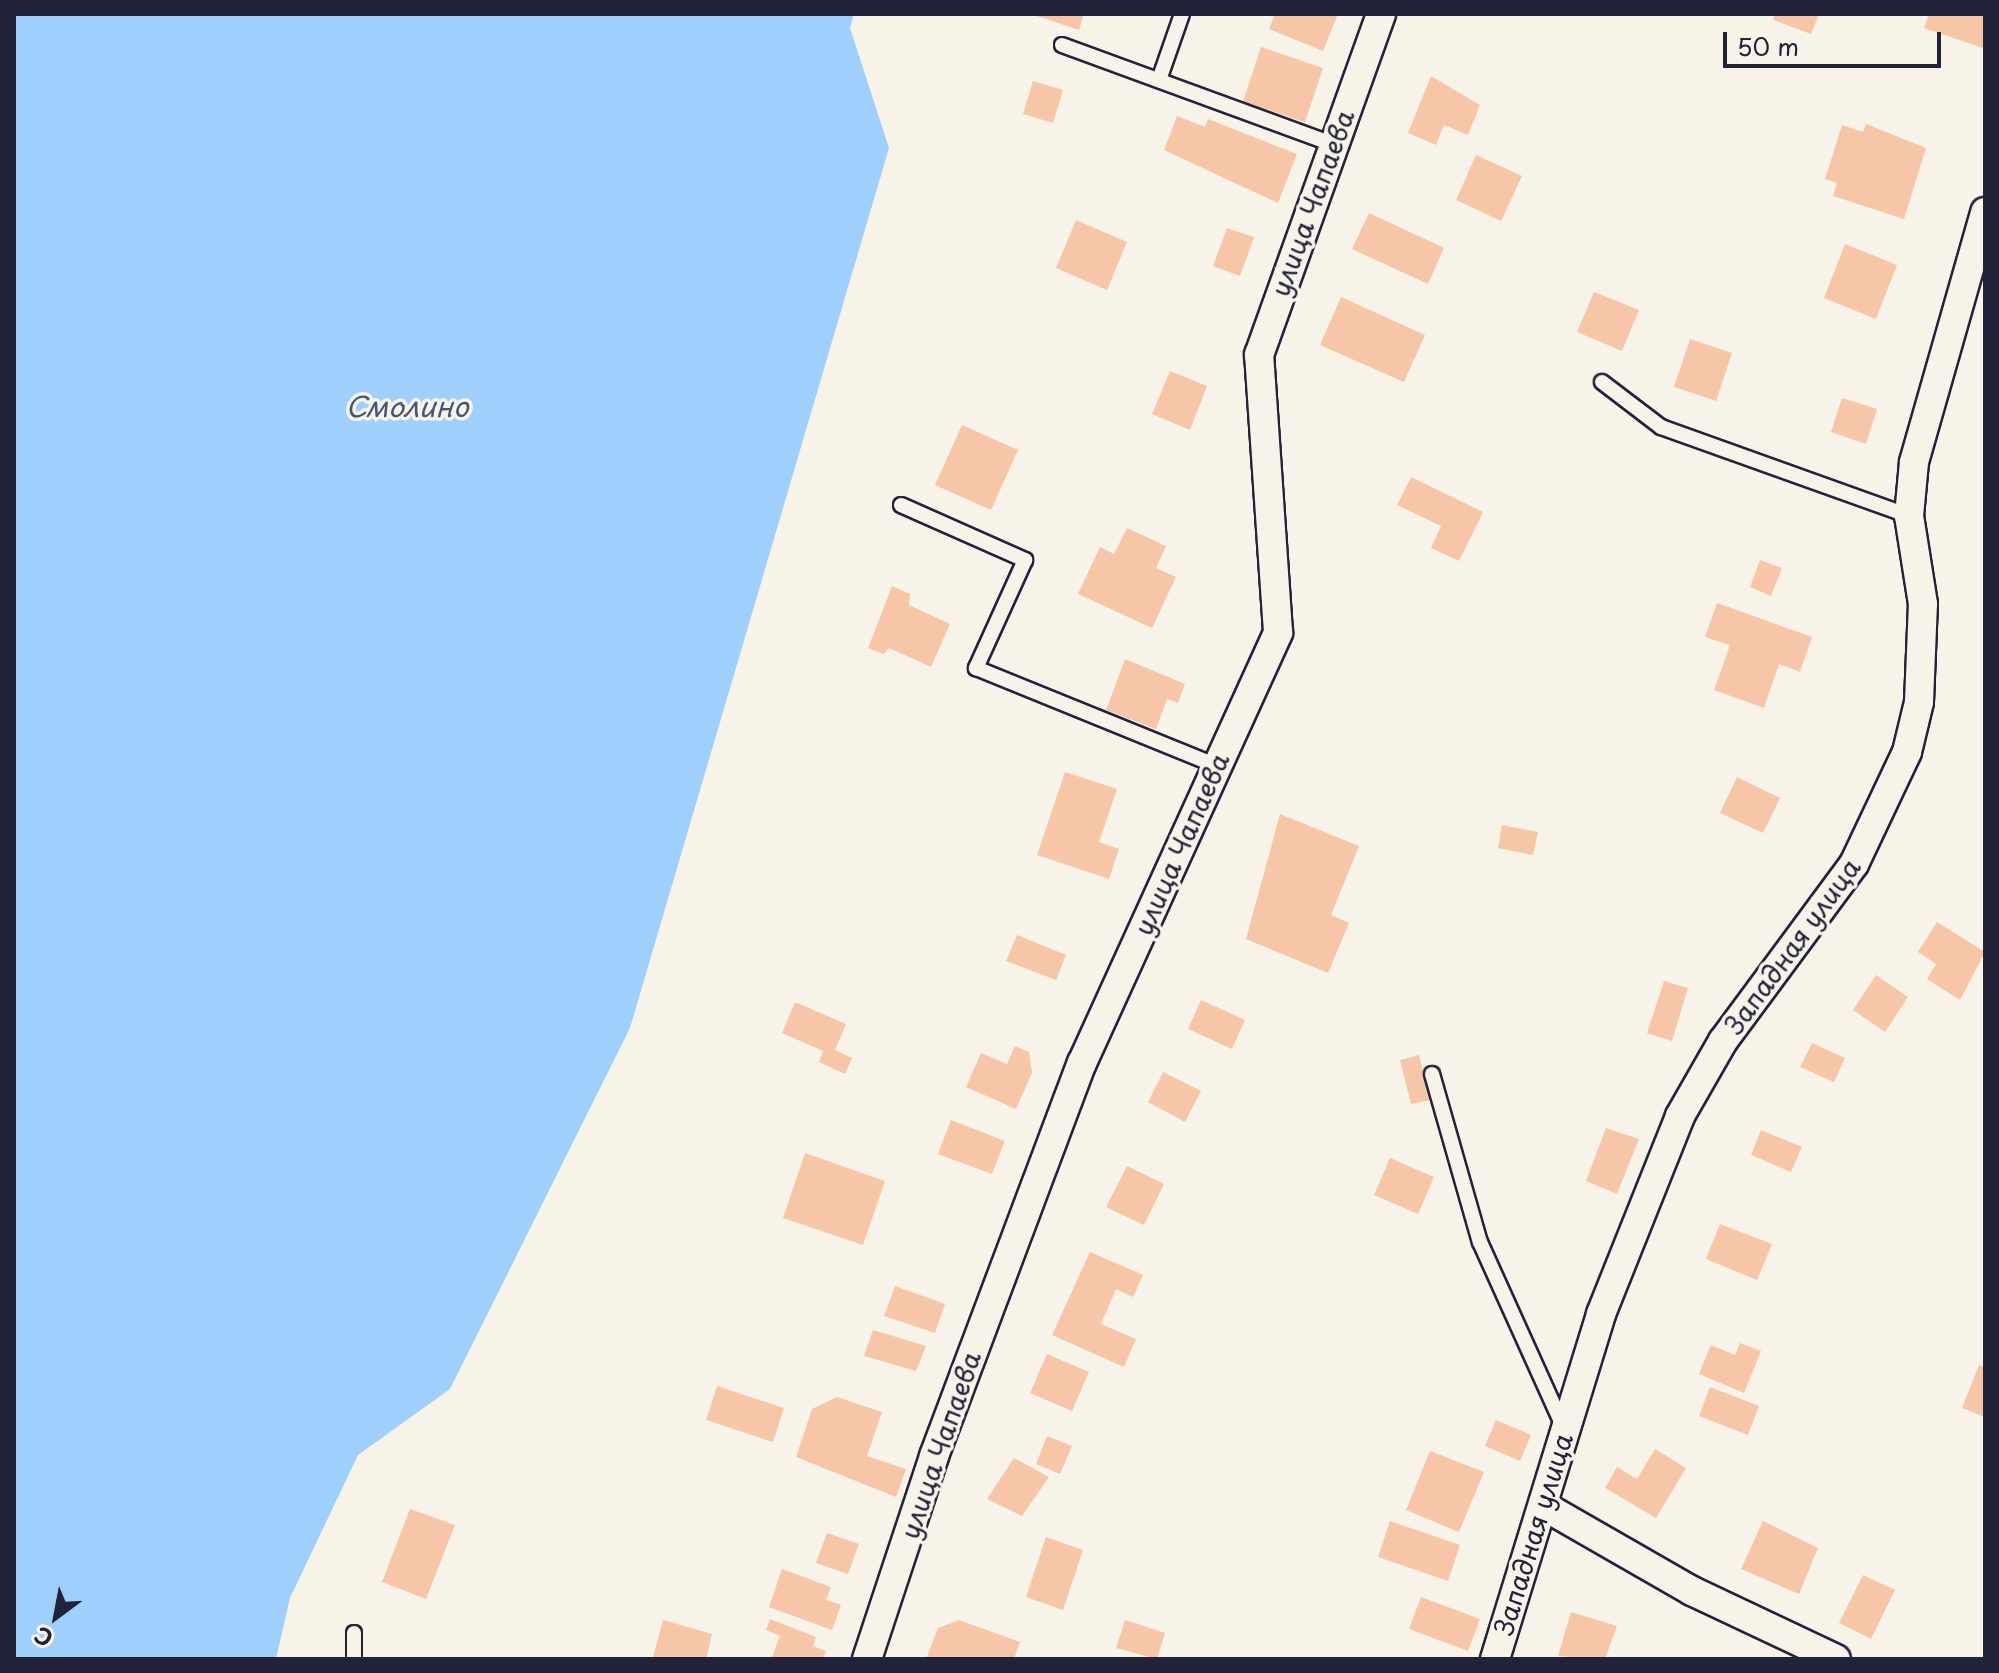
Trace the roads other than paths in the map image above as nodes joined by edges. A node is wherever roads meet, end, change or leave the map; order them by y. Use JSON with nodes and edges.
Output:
{"nodes":[{"id":1,"x":1182,"y":14,"type":"edge"},
{"id":2,"x":1381,"y":14,"type":"edge"},
{"id":3,"x":1062,"y":45,"type":"dead end"},
{"id":4,"x":1159,"y":80,"type":"junction"},
{"id":5,"x":1333,"y":144,"type":"junction"},
{"id":6,"x":1985,"y":212,"type":"edge"},
{"id":7,"x":1602,"y":382,"type":"dead end"},
{"id":8,"x":901,"y":505,"type":"dead end"},
{"id":9,"x":1909,"y":516,"type":"junction"},
{"id":10,"x":1217,"y":766,"type":"junction"},
{"id":11,"x":1432,"y":1074,"type":"dead end"},
{"id":12,"x":1565,"y":1430,"type":"junction"},
{"id":13,"x":1544,"y":1506,"type":"junction"},
{"id":14,"x":354,"y":1633,"type":"dead end"},
{"id":15,"x":354,"y":1659,"type":"edge"},
{"id":16,"x":867,"y":1659,"type":"edge"},
{"id":17,"x":1495,"y":1659,"type":"edge"},
{"id":18,"x":1836,"y":1659,"type":"edge"}],
"edges":[{"from":1,"to":4,"type":"lane"},
{"from":2,"to":5,"type":"street","name":"улица Чапаева"},
{"from":3,"to":4,"type":"lane"},
{"from":4,"to":5,"type":"lane"},
{"from":5,"to":10,"type":"street","name":"улица Чапаева"},
{"from":6,"to":9,"type":"street","name":"Западная улица"},
{"from":7,"to":9,"type":"lane"},
{"from":8,"to":10,"type":"lane"},
{"from":9,"to":12,"type":"street","name":"Западная улица"},
{"from":10,"to":16,"type":"street","name":"улица Чапаева"},
{"from":11,"to":12,"type":"lane"},
{"from":12,"to":13,"type":"street","name":"Западная улица"},
{"from":13,"to":17,"type":"street","name":"Западная улица"},
{"from":13,"to":18,"type":"street"},
{"from":14,"to":15,"type":"lane"}]}
